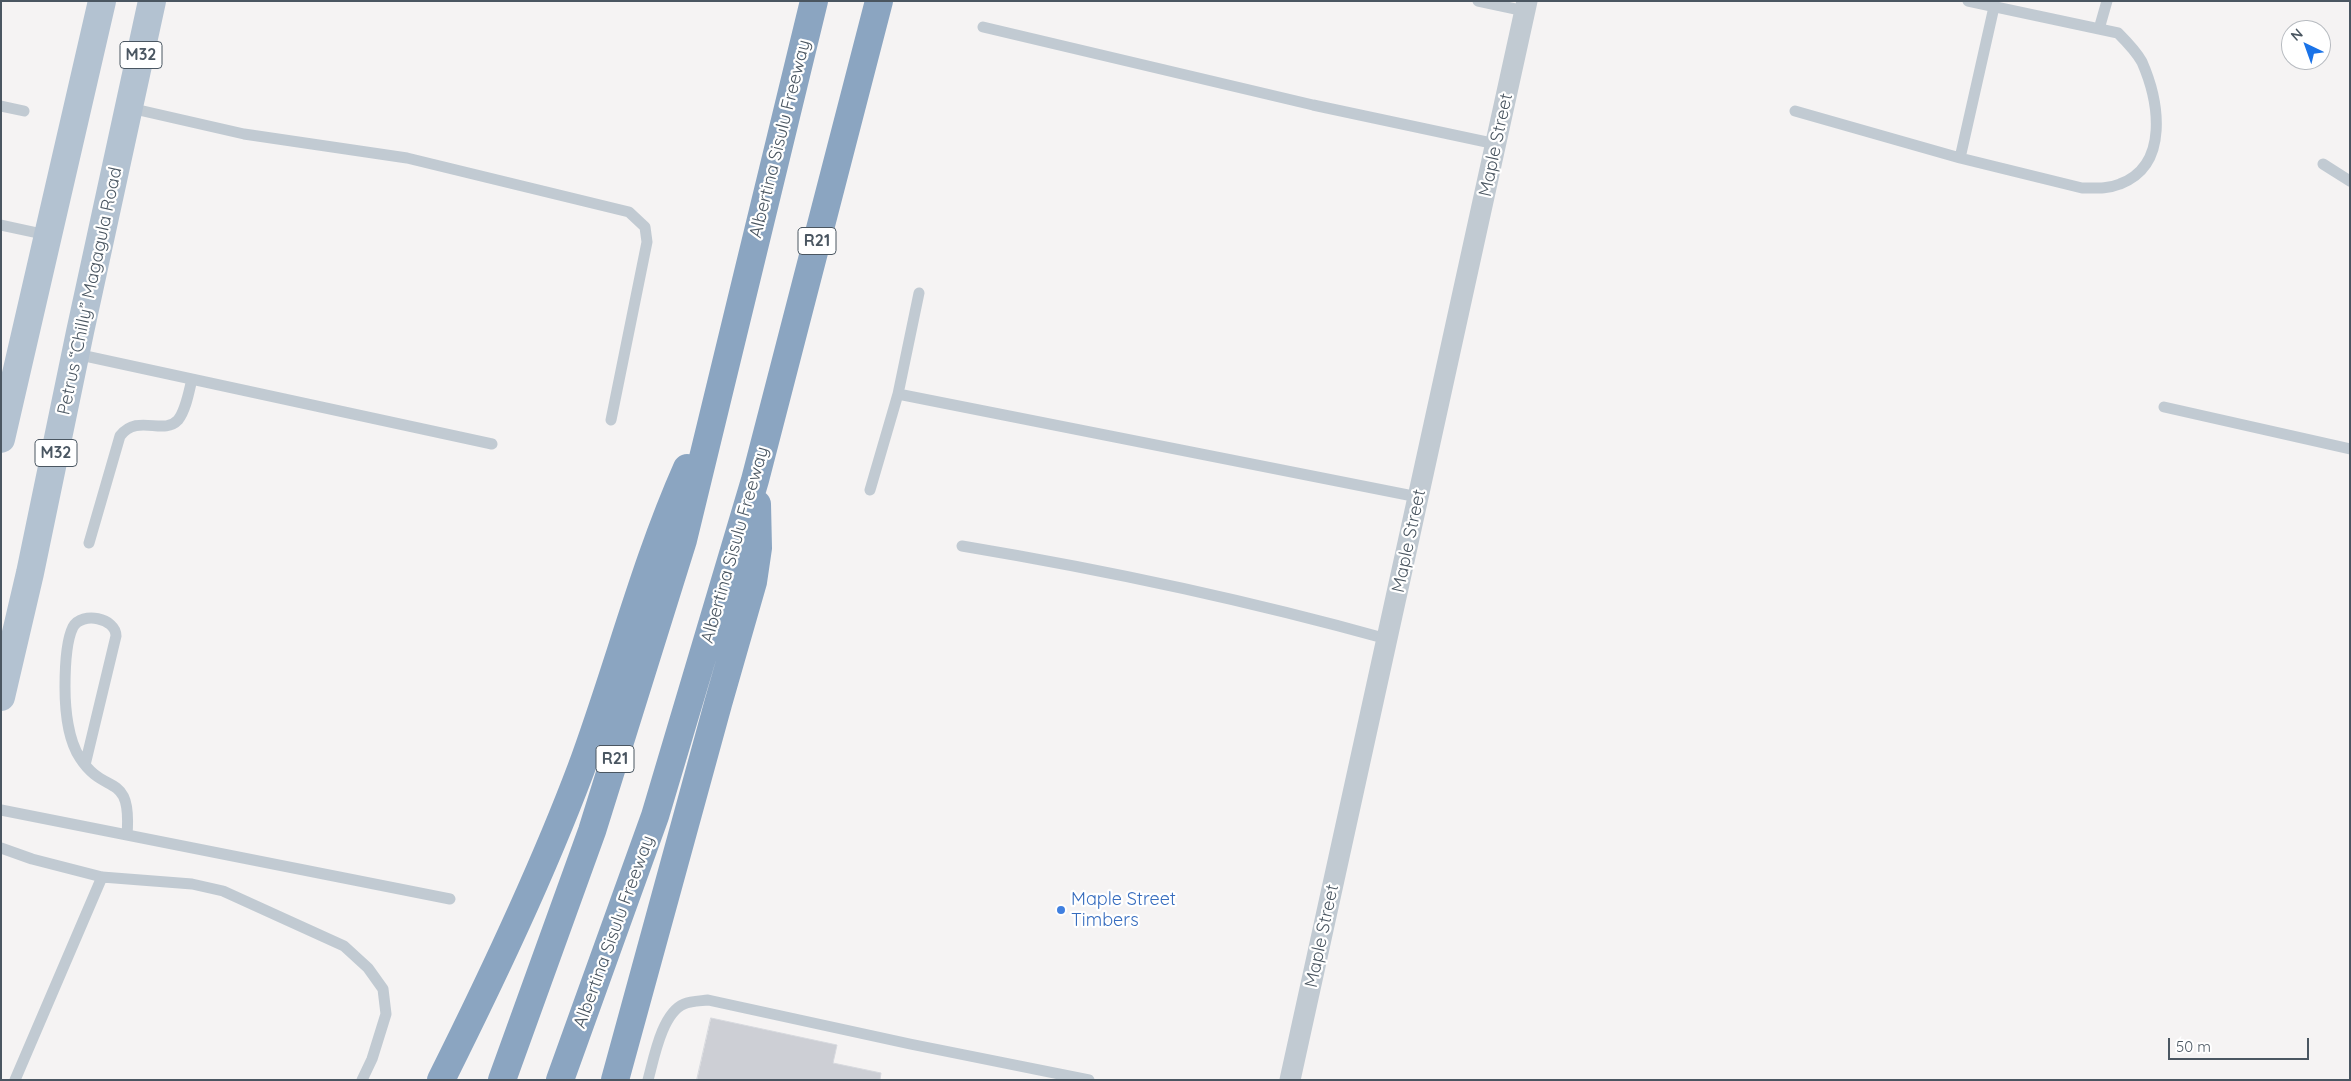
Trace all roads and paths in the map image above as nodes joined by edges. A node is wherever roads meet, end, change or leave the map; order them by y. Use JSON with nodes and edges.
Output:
{"nodes":[{"id":1,"x":102,"y":1,"type":"edge"},
{"id":2,"x":152,"y":1,"type":"edge"},
{"id":3,"x":814,"y":1,"type":"edge"},
{"id":4,"x":879,"y":1,"type":"edge"},
{"id":5,"x":1478,"y":1,"type":"edge"},
{"id":6,"x":1968,"y":1,"type":"edge"},
{"id":7,"x":2107,"y":1,"type":"edge"},
{"id":8,"x":1526,"y":6,"type":"edge"},
{"id":9,"x":1994,"y":7,"type":"junction"},
{"id":10,"x":983,"y":27,"type":"dead end"},
{"id":11,"x":2099,"y":30,"type":"junction"},
{"id":12,"x":1,"y":106,"type":"edge"},
{"id":13,"x":130,"y":108,"type":"junction"},
{"id":14,"x":24,"y":111,"type":"dead end"},
{"id":15,"x":1795,"y":111,"type":"dead end"},
{"id":16,"x":1496,"y":144,"type":"junction"},
{"id":17,"x":1960,"y":158,"type":"junction"},
{"id":18,"x":2323,"y":164,"type":"dead end"},
{"id":19,"x":2350,"y":181,"type":"edge"},
{"id":20,"x":1,"y":225,"type":"edge"},
{"id":21,"x":47,"y":235,"type":"junction"},
{"id":22,"x":919,"y":293,"type":"dead end"},
{"id":23,"x":76,"y":354,"type":"junction"},
{"id":24,"x":192,"y":379,"type":"junction"},
{"id":25,"x":898,"y":394,"type":"junction"},
{"id":26,"x":2164,"y":407,"type":"dead end"},
{"id":27,"x":610,"y":420,"type":"dead end"},
{"id":28,"x":708,"y":433,"type":"junction"},
{"id":29,"x":1,"y":439,"type":"edge"},
{"id":30,"x":492,"y":444,"type":"dead end"},
{"id":31,"x":2350,"y":449,"type":"edge"},
{"id":32,"x":755,"y":480,"type":"junction"},
{"id":33,"x":870,"y":490,"type":"dead end"},
{"id":34,"x":1418,"y":497,"type":"junction"},
{"id":35,"x":89,"y":543,"type":"dead end"},
{"id":36,"x":962,"y":546,"type":"dead end"},
{"id":37,"x":1387,"y":639,"type":"junction"},
{"id":38,"x":1,"y":697,"type":"edge"},
{"id":39,"x":85,"y":765,"type":"junction"},
{"id":40,"x":1,"y":810,"type":"edge"},
{"id":41,"x":127,"y":835,"type":"junction"},
{"id":42,"x":1,"y":848,"type":"edge"},
{"id":43,"x":102,"y":877,"type":"junction"},
{"id":44,"x":450,"y":898,"type":"dead end"},
{"id":45,"x":15,"y":1080,"type":"edge"},
{"id":46,"x":362,"y":1080,"type":"edge"},
{"id":47,"x":441,"y":1080,"type":"edge"},
{"id":48,"x":502,"y":1080,"type":"edge"},
{"id":49,"x":560,"y":1080,"type":"edge"},
{"id":50,"x":615,"y":1080,"type":"edge"},
{"id":51,"x":648,"y":1080,"type":"edge"},
{"id":52,"x":1089,"y":1080,"type":"edge"},
{"id":53,"x":1290,"y":1080,"type":"edge"}],
"edges":[{"from":1,"to":21,"type":"main road","number":"M32"},
{"from":2,"to":13,"type":"main road","name":"Petrus “Chilly” Magagula Road","number":"M32"},
{"from":3,"to":28,"type":"highway","name":"Albertina Sisulu Freeway","number":"R21"},
{"from":4,"to":32,"type":"highway","name":"Albertina Sisulu Freeway","number":"R21"},
{"from":5,"to":8,"type":"lane"},
{"from":6,"to":9,"type":"lane"},
{"from":7,"to":11,"type":"lane"},
{"from":8,"to":16,"type":"street","name":"Maple Street"},
{"from":9,"to":11,"type":"lane"},
{"from":9,"to":17,"type":"lane"},
{"from":10,"to":16,"type":"lane"},
{"from":11,"to":17,"type":"lane"},
{"from":12,"to":14,"type":"lane"},
{"from":13,"to":23,"type":"main road","name":"Petrus “Chilly” Magagula Road","number":"M32"},
{"from":13,"to":27,"type":"lane"},
{"from":15,"to":17,"type":"lane"},
{"from":16,"to":34,"type":"street","name":"Maple Street"},
{"from":18,"to":19,"type":"lane"},
{"from":20,"to":21,"type":"lane"},
{"from":21,"to":29,"type":"main road","number":"M32"},
{"from":22,"to":25,"type":"lane"},
{"from":23,"to":24,"type":"lane"},
{"from":23,"to":38,"type":"main road","name":"Petrus “Chilly” Magagula Road","number":"M32"},
{"from":24,"to":30,"type":"lane"},
{"from":24,"to":35,"type":"lane"},
{"from":25,"to":33,"type":"lane"},
{"from":25,"to":34,"type":"lane"},
{"from":26,"to":31,"type":"lane"},
{"from":28,"to":47,"type":"highway"},
{"from":28,"to":48,"type":"highway","name":"Albertina Sisulu Freeway","number":"R21"},
{"from":32,"to":49,"type":"highway","name":"Albertina Sisulu Freeway","number":"R21"},
{"from":32,"to":50,"type":"highway"},
{"from":34,"to":37,"type":"street","name":"Maple Street"},
{"from":36,"to":37,"type":"lane"},
{"from":37,"to":53,"type":"street","name":"Maple Street"},
{"from":39,"to":39,"type":"lane"},
{"from":39,"to":41,"type":"lane"},
{"from":40,"to":41,"type":"lane"},
{"from":41,"to":44,"type":"lane"},
{"from":42,"to":43,"type":"lane"},
{"from":43,"to":45,"type":"lane"},
{"from":43,"to":46,"type":"lane"},
{"from":51,"to":52,"type":"lane"}]}
